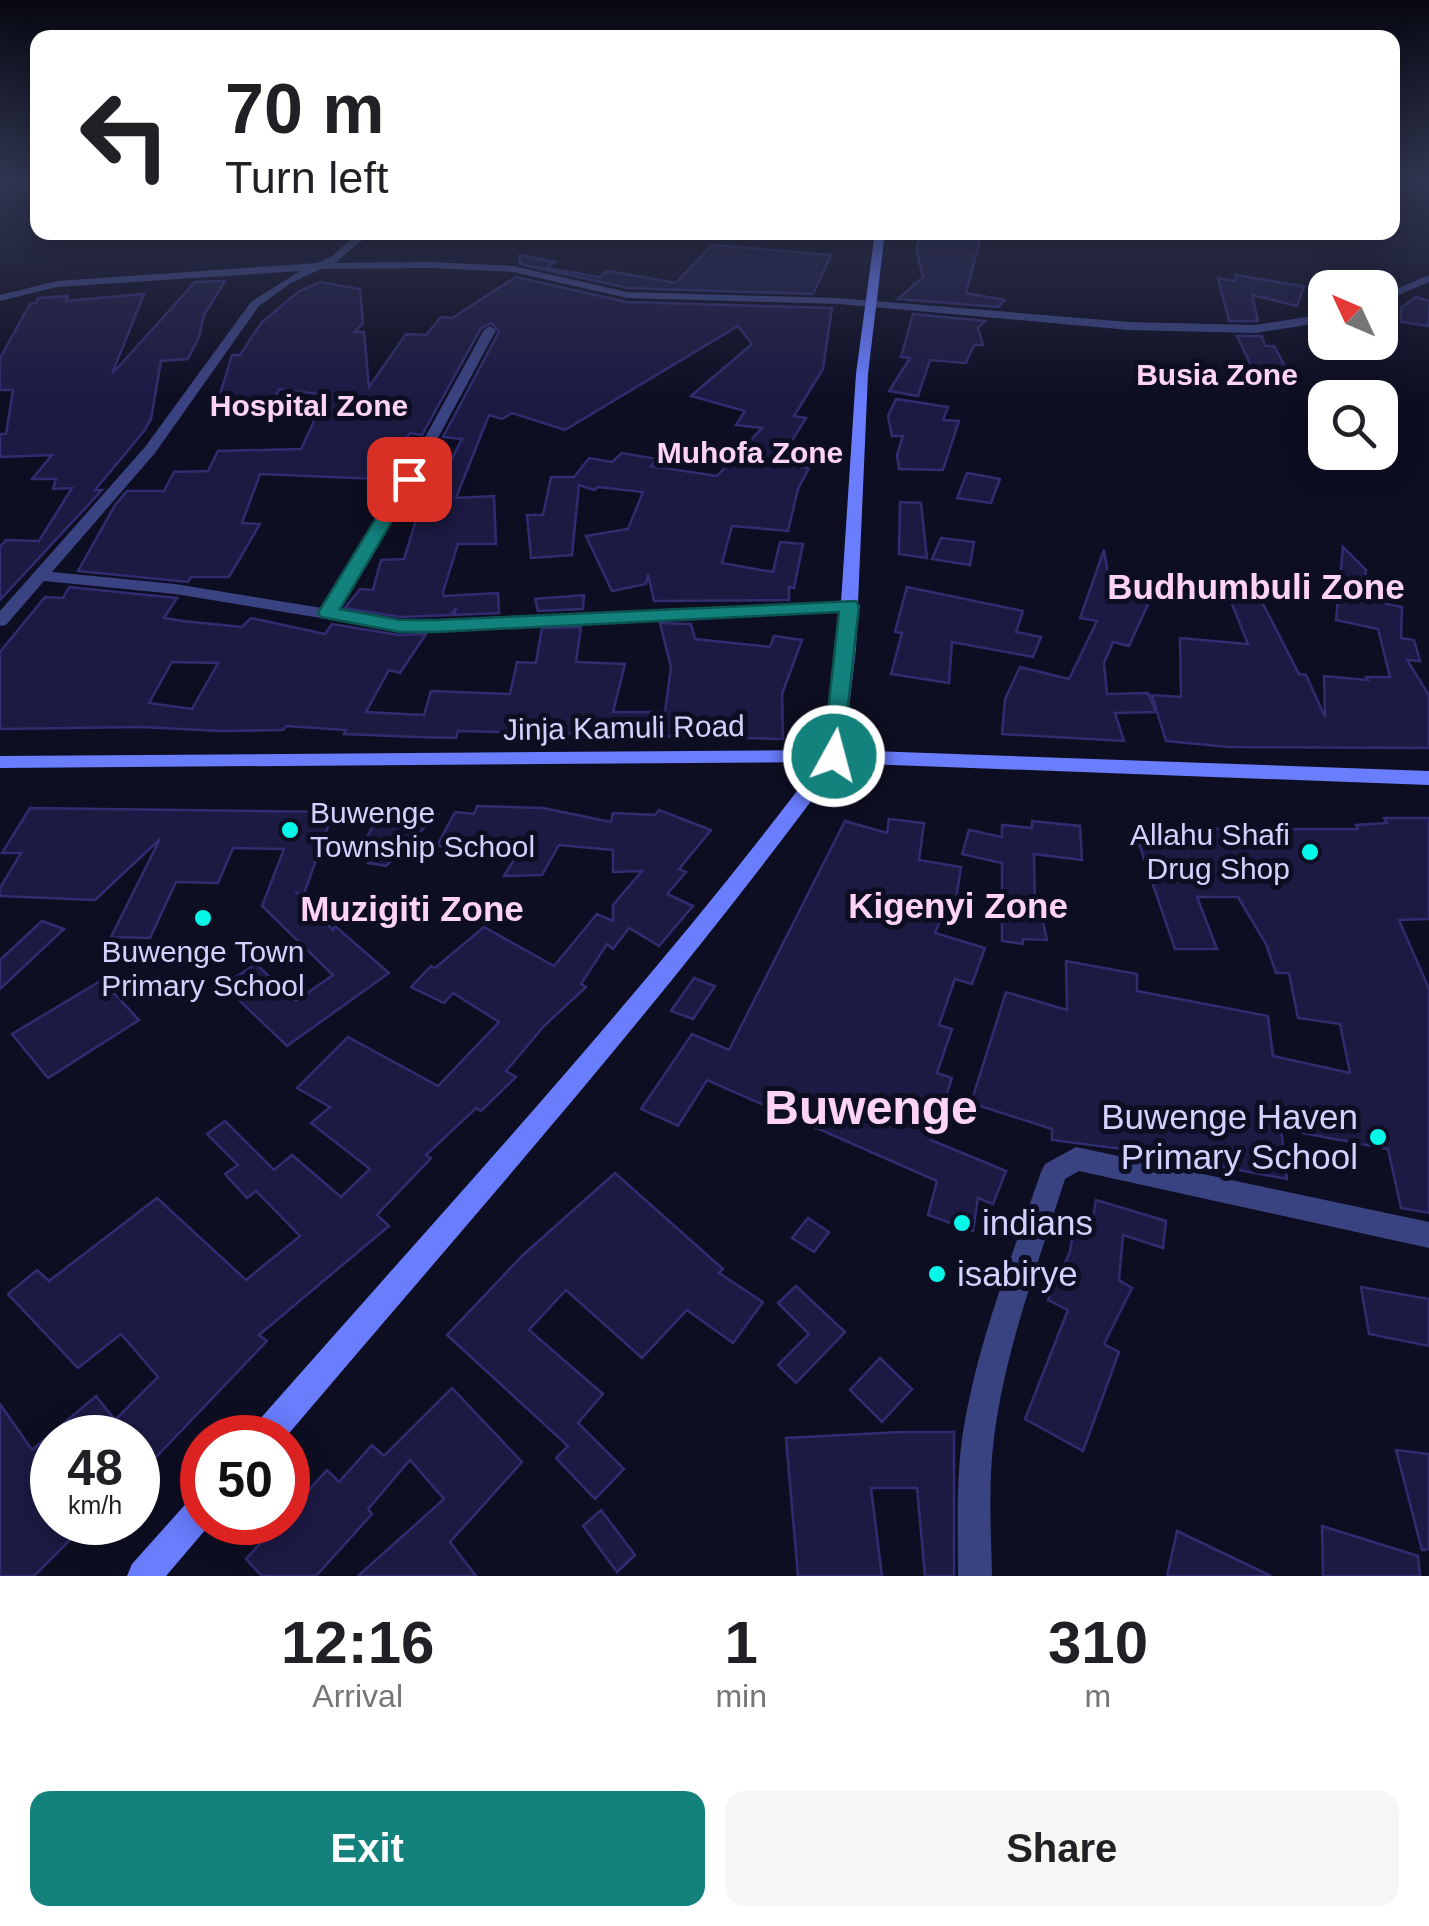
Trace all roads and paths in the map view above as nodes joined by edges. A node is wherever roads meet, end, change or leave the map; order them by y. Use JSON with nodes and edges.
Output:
{"nodes":[{"id":1,"x":345,"y":252,"type":"edge"},
{"id":2,"x":878,"y":252,"type":"edge"},
{"id":3,"x":320,"y":266,"type":"junction"},
{"id":4,"x":1429,"y":278,"type":"edge"},
{"id":5,"x":1398,"y":292,"type":"edge"},
{"id":6,"x":0,"y":298,"type":"edge"},
{"id":7,"x":872,"y":304,"type":"junction"},
{"id":8,"x":1308,"y":321,"type":"edge"},
{"id":9,"x":490,"y":330,"type":"dead end"},
{"id":10,"x":40,"y":576,"type":"junction"},
{"id":11,"x":849,"y":606,"type":"junction"},
{"id":12,"x":328,"y":613,"type":"junction"},
{"id":13,"x":0,"y":621,"type":"edge"},
{"id":14,"x":834,"y":756,"type":"junction"},
{"id":15,"x":0,"y":762,"type":"edge"},
{"id":16,"x":1429,"y":778,"type":"edge"},
{"id":17,"x":1429,"y":1235,"type":"edge"},
{"id":18,"x":284,"y":1415,"type":"edge"},
{"id":19,"x":180,"y":1534,"type":"edge"},
{"id":20,"x":144,"y":1576,"type":"edge"},
{"id":21,"x":975,"y":1576,"type":"edge"}],
"edges":[{"from":1,"to":3,"type":"street"},
{"from":2,"to":7,"type":"main road"},
{"from":3,"to":6,"type":"street"},
{"from":3,"to":7,"type":"street"},
{"from":3,"to":10,"type":"street"},
{"from":4,"to":5,"type":"street"},
{"from":7,"to":8,"type":"street"},
{"from":7,"to":11,"type":"main road"},
{"from":9,"to":12,"type":"street"},
{"from":10,"to":12,"type":"street"},
{"from":10,"to":13,"type":"street"},
{"from":11,"to":12,"type":"street"},
{"from":11,"to":14,"type":"main road"},
{"from":14,"to":15,"type":"main road","name":"Jinja Kamuli Road"},
{"from":14,"to":16,"type":"main road","name":"Jinja Kamuli Road"},
{"from":14,"to":18,"type":"main road"},
{"from":17,"to":21,"type":"street"},
{"from":19,"to":20,"type":"main road"}]}
